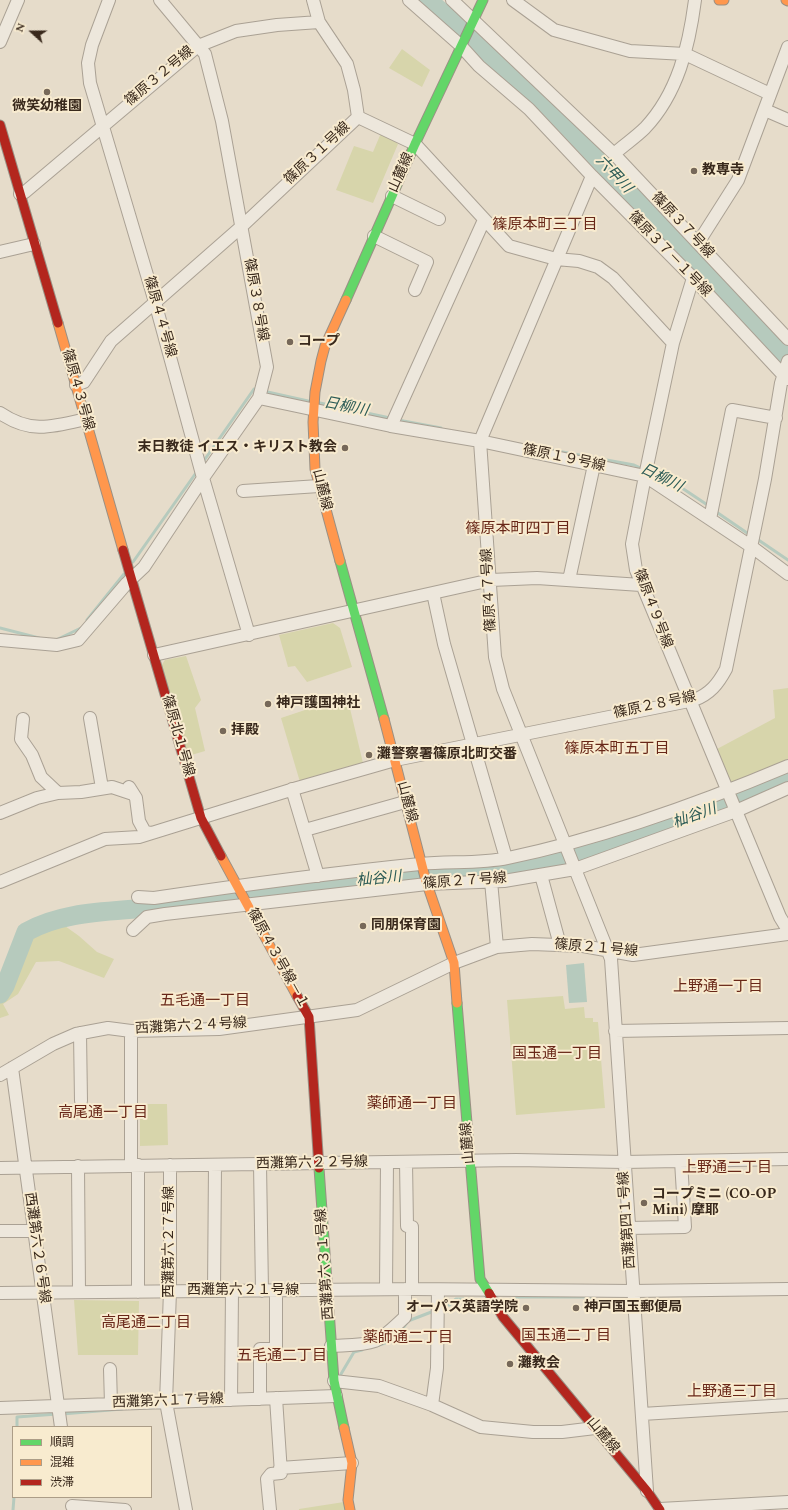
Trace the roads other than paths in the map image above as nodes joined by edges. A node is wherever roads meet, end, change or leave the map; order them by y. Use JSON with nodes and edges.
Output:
{"nodes":[{"id":1,"x":18,"y":0,"type":"edge"},
{"id":2,"x":109,"y":0,"type":"edge"},
{"id":3,"x":160,"y":0,"type":"edge"},
{"id":4,"x":313,"y":0,"type":"edge"},
{"id":5,"x":409,"y":0,"type":"edge"},
{"id":6,"x":452,"y":0,"type":"edge"},
{"id":7,"x":483,"y":0,"type":"edge"},
{"id":8,"x":513,"y":0,"type":"edge"},
{"id":9,"x":695,"y":0,"type":"edge"},
{"id":10,"x":719,"y":0,"type":"edge"},
{"id":11,"x":724,"y":0,"type":"edge"},
{"id":12,"x":474,"y":19,"type":"junction"},
{"id":13,"x":319,"y":22,"type":"junction"},
{"id":14,"x":0,"y":42,"type":"edge"},
{"id":15,"x":460,"y":45,"type":"junction"},
{"id":16,"x":198,"y":46,"type":"junction"},
{"id":17,"x":788,"y":47,"type":"edge"},
{"id":18,"x":686,"y":54,"type":"junction"},
{"id":19,"x":770,"y":94,"type":"junction"},
{"id":20,"x":765,"y":110,"type":"junction"},
{"id":21,"x":358,"y":116,"type":"junction"},
{"id":22,"x":788,"y":120,"type":"edge"},
{"id":23,"x":0,"y":125,"type":"edge"},
{"id":24,"x":103,"y":125,"type":"junction"},
{"id":25,"x":415,"y":144,"type":"junction"},
{"id":26,"x":614,"y":154,"type":"junction"},
{"id":27,"x":5,"y":161,"type":"edge"},
{"id":28,"x":592,"y":176,"type":"junction"},
{"id":29,"x":20,"y":194,"type":"junction"},
{"id":30,"x":392,"y":196,"type":"junction"},
{"id":31,"x":439,"y":219,"type":"dead end"},
{"id":32,"x":484,"y":220,"type":"junction"},
{"id":33,"x":242,"y":226,"type":"junction"},
{"id":34,"x":374,"y":236,"type":"junction"},
{"id":35,"x":34,"y":244,"type":"junction"},
{"id":36,"x":698,"y":244,"type":"junction"},
{"id":37,"x":0,"y":252,"type":"edge"},
{"id":38,"x":556,"y":259,"type":"junction"},
{"id":39,"x":693,"y":278,"type":"junction"},
{"id":40,"x":415,"y":290,"type":"dead end"},
{"id":41,"x":156,"y":302,"type":"junction"},
{"id":42,"x":788,"y":339,"type":"edge"},
{"id":43,"x":673,"y":343,"type":"junction"},
{"id":44,"x":788,"y":361,"type":"edge"},
{"id":45,"x":786,"y":377,"type":"edge"},
{"id":46,"x":76,"y":385,"type":"junction"},
{"id":47,"x":259,"y":397,"type":"junction"},
{"id":48,"x":312,"y":409,"type":"junction"},
{"id":49,"x":0,"y":413,"type":"edge"},
{"id":50,"x":776,"y":418,"type":"junction"},
{"id":51,"x":86,"y":419,"type":"junction"},
{"id":52,"x":392,"y":426,"type":"junction"},
{"id":53,"x":482,"y":437,"type":"junction"},
{"id":54,"x":594,"y":465,"type":"junction"},
{"id":55,"x":646,"y":472,"type":"junction"},
{"id":56,"x":202,"y":476,"type":"junction"},
{"id":57,"x":319,"y":486,"type":"junction"},
{"id":58,"x":243,"y":491,"type":"dead end"},
{"id":59,"x":710,"y":518,"type":"junction"},
{"id":60,"x":752,"y":546,"type":"junction"},
{"id":61,"x":788,"y":574,"type":"edge"},
{"id":62,"x":131,"y":578,"type":"junction"},
{"id":63,"x":491,"y":580,"type":"junction"},
{"id":64,"x":569,"y":580,"type":"junction"},
{"id":65,"x":641,"y":585,"type":"junction"},
{"id":66,"x":433,"y":594,"type":"junction"},
{"id":67,"x":354,"y":611,"type":"junction"},
{"id":68,"x":249,"y":635,"type":"junction"},
{"id":69,"x":0,"y":640,"type":"edge"},
{"id":70,"x":154,"y":654,"type":"junction"},
{"id":71,"x":689,"y":700,"type":"junction"},
{"id":72,"x":90,"y":718,"type":"dead end"},
{"id":73,"x":23,"y":719,"type":"dead end"},
{"id":74,"x":520,"y":735,"type":"junction"},
{"id":75,"x":473,"y":744,"type":"junction"},
{"id":76,"x":394,"y":760,"type":"junction"},
{"id":77,"x":788,"y":766,"type":"edge"},
{"id":78,"x":102,"y":785,"type":"junction"},
{"id":79,"x":788,"y":788,"type":"edge"},
{"id":80,"x":292,"y":789,"type":"junction"},
{"id":81,"x":728,"y":791,"type":"junction"},
{"id":82,"x":63,"y":793,"type":"junction"},
{"id":83,"x":405,"y":802,"type":"junction"},
{"id":84,"x":736,"y":812,"type":"junction"},
{"id":85,"x":0,"y":813,"type":"edge"},
{"id":86,"x":201,"y":818,"type":"junction"},
{"id":87,"x":305,"y":830,"type":"junction"},
{"id":88,"x":152,"y":833,"type":"junction"},
{"id":89,"x":566,"y":845,"type":"junction"},
{"id":90,"x":506,"y":858,"type":"junction"},
{"id":91,"x":422,"y":865,"type":"junction"},
{"id":92,"x":575,"y":869,"type":"junction"},
{"id":93,"x":541,"y":874,"type":"junction"},
{"id":94,"x":318,"y":876,"type":"junction"},
{"id":95,"x":491,"y":881,"type":"junction"},
{"id":96,"x":0,"y":882,"type":"edge"},
{"id":97,"x":427,"y":883,"type":"junction"},
{"id":98,"x":237,"y":887,"type":"junction"},
{"id":99,"x":138,"y":897,"type":"dead end"},
{"id":100,"x":246,"y":903,"type":"junction"},
{"id":101,"x":133,"y":930,"type":"dead end"},
{"id":102,"x":788,"y":930,"type":"edge"},
{"id":103,"x":788,"y":934,"type":"edge"},
{"id":104,"x":560,"y":945,"type":"junction"},
{"id":105,"x":497,"y":947,"type":"junction"},
{"id":106,"x":607,"y":950,"type":"junction"},
{"id":107,"x":454,"y":963,"type":"junction"},
{"id":108,"x":309,"y":1017,"type":"junction"},
{"id":109,"x":788,"y":1028,"type":"edge"},
{"id":110,"x":131,"y":1031,"type":"junction"},
{"id":111,"x":615,"y":1032,"type":"junction"},
{"id":112,"x":80,"y":1033,"type":"junction"},
{"id":113,"x":12,"y":1068,"type":"junction"},
{"id":114,"x":0,"y":1075,"type":"edge"},
{"id":115,"x":80,"y":1101,"type":"dead end"},
{"id":116,"x":788,"y":1159,"type":"edge"},
{"id":117,"x":681,"y":1161,"type":"junction"},
{"id":118,"x":387,"y":1162,"type":"junction"},
{"id":119,"x":406,"y":1162,"type":"junction"},
{"id":120,"x":470,"y":1162,"type":"junction"},
{"id":121,"x":624,"y":1162,"type":"junction"},
{"id":122,"x":215,"y":1164,"type":"junction"},
{"id":123,"x":260,"y":1164,"type":"junction"},
{"id":124,"x":319,"y":1164,"type":"junction"},
{"id":125,"x":134,"y":1165,"type":"junction"},
{"id":126,"x":170,"y":1165,"type":"junction"},
{"id":127,"x":78,"y":1166,"type":"junction"},
{"id":128,"x":0,"y":1168,"type":"edge"},
{"id":129,"x":25,"y":1168,"type":"junction"},
{"id":130,"x":628,"y":1228,"type":"junction"},
{"id":131,"x":0,"y":1231,"type":"edge"},
{"id":132,"x":33,"y":1231,"type":"junction"},
{"id":133,"x":386,"y":1289,"type":"junction"},
{"id":134,"x":408,"y":1289,"type":"junction"},
{"id":135,"x":788,"y":1289,"type":"edge"},
{"id":136,"x":438,"y":1290,"type":"junction"},
{"id":137,"x":486,"y":1290,"type":"junction"},
{"id":138,"x":170,"y":1291,"type":"junction"},
{"id":139,"x":214,"y":1291,"type":"junction"},
{"id":140,"x":232,"y":1291,"type":"junction"},
{"id":141,"x":262,"y":1291,"type":"junction"},
{"id":142,"x":276,"y":1291,"type":"junction"},
{"id":143,"x":328,"y":1291,"type":"junction"},
{"id":144,"x":632,"y":1291,"type":"junction"},
{"id":145,"x":42,"y":1292,"type":"junction"},
{"id":146,"x":79,"y":1292,"type":"junction"},
{"id":147,"x":138,"y":1292,"type":"junction"},
{"id":148,"x":0,"y":1293,"type":"edge"},
{"id":149,"x":331,"y":1346,"type":"junction"},
{"id":150,"x":110,"y":1369,"type":"dead end"},
{"id":151,"x":334,"y":1381,"type":"junction"},
{"id":152,"x":336,"y":1396,"type":"junction"},
{"id":153,"x":276,"y":1398,"type":"junction"},
{"id":154,"x":260,"y":1399,"type":"junction"},
{"id":155,"x":231,"y":1400,"type":"junction"},
{"id":156,"x":166,"y":1402,"type":"junction"},
{"id":157,"x":111,"y":1404,"type":"junction"},
{"id":158,"x":432,"y":1405,"type":"junction"},
{"id":159,"x":788,"y":1405,"type":"edge"},
{"id":160,"x":58,"y":1406,"type":"junction"},
{"id":161,"x":0,"y":1408,"type":"edge"},
{"id":162,"x":642,"y":1414,"type":"junction"},
{"id":163,"x":61,"y":1426,"type":"edge"},
{"id":164,"x":595,"y":1428,"type":"junction"},
{"id":165,"x":352,"y":1463,"type":"junction"},
{"id":166,"x":280,"y":1468,"type":"junction"},
{"id":167,"x":647,"y":1491,"type":"junction"},
{"id":168,"x":788,"y":1502,"type":"edge"},
{"id":169,"x":71,"y":1504,"type":"edge"},
{"id":170,"x":125,"y":1510,"type":"edge"},
{"id":171,"x":186,"y":1510,"type":"edge"},
{"id":172,"x":270,"y":1510,"type":"edge"},
{"id":173,"x":350,"y":1510,"type":"edge"},
{"id":174,"x":656,"y":1510,"type":"edge"}],
"edges":[{"from":1,"to":14,"type":"street"},
{"from":2,"to":24,"type":"street","name":"篠原４４号線"},
{"from":3,"to":16,"type":"street","name":"篠原３８号線"},
{"from":4,"to":13,"type":"street"},
{"from":5,"to":15,"type":"street","name":"篠原３７－１号線"},
{"from":6,"to":12,"type":"street","name":"篠原３７号線"},
{"from":7,"to":12,"type":"main road","name":"山麓線"},
{"from":8,"to":18,"type":"street"},
{"from":9,"to":18,"type":"street"},
{"from":10,"to":11,"type":"main road"},
{"from":12,"to":15,"type":"main road","name":"山麓線"},
{"from":12,"to":26,"type":"street","name":"篠原３７号線"},
{"from":13,"to":16,"type":"street","name":"篠原３２号線"},
{"from":13,"to":21,"type":"street"},
{"from":15,"to":25,"type":"main road","name":"山麓線"},
{"from":15,"to":28,"type":"street","name":"篠原３７－１号線"},
{"from":16,"to":24,"type":"street","name":"篠原３２号線"},
{"from":16,"to":33,"type":"street","name":"篠原３８号線"},
{"from":17,"to":19,"type":"street"},
{"from":18,"to":19,"type":"street"},
{"from":18,"to":26,"type":"street"},
{"from":19,"to":20,"type":"street"},
{"from":20,"to":22,"type":"street"},
{"from":20,"to":36,"type":"street"},
{"from":21,"to":25,"type":"street","name":"篠原３１号線"},
{"from":21,"to":33,"type":"street","name":"篠原３１号線"},
{"from":23,"to":27,"type":"main road","name":"篠原４３号線"},
{"from":24,"to":29,"type":"street","name":"篠原３２号線"},
{"from":24,"to":41,"type":"street","name":"篠原４４号線"},
{"from":25,"to":30,"type":"main road","name":"山麓線"},
{"from":25,"to":32,"type":"street","name":"篠原３１号線"},
{"from":26,"to":36,"type":"street","name":"篠原３７号線"},
{"from":27,"to":29,"type":"main road","name":"篠原４３号線"},
{"from":28,"to":38,"type":"street","name":"篠原４７号線"},
{"from":28,"to":39,"type":"street","name":"篠原３７－１号線"},
{"from":29,"to":35,"type":"main road","name":"篠原４３号線"},
{"from":30,"to":31,"type":"street"},
{"from":30,"to":34,"type":"main road","name":"山麓線"},
{"from":32,"to":38,"type":"street","name":"篠原３１号線"},
{"from":32,"to":52,"type":"street"},
{"from":33,"to":41,"type":"street","name":"篠原３１号線"},
{"from":33,"to":47,"type":"street","name":"篠原３８号線"},
{"from":34,"to":40,"type":"street"},
{"from":34,"to":48,"type":"main road","name":"山麓線"},
{"from":35,"to":37,"type":"street"},
{"from":35,"to":46,"type":"main road","name":"篠原４３号線"},
{"from":36,"to":42,"type":"street","name":"篠原３７号線"},
{"from":38,"to":43,"type":"street","name":"篠原３１号線"},
{"from":38,"to":53,"type":"street","name":"篠原４７号線"},
{"from":39,"to":43,"type":"street","name":"篠原４９号線"},
{"from":39,"to":45,"type":"street","name":"篠原３７－１号線"},
{"from":41,"to":46,"type":"street","name":"篠原３１号線"},
{"from":41,"to":56,"type":"street","name":"篠原４４号線"},
{"from":43,"to":55,"type":"street","name":"篠原４９号線"},
{"from":44,"to":45,"type":"street","name":"篠原２８号線"},
{"from":45,"to":50,"type":"street","name":"篠原２８号線"},
{"from":46,"to":51,"type":"main road","name":"篠原４３号線"},
{"from":47,"to":48,"type":"street","name":"篠原１９号線"},
{"from":47,"to":56,"type":"street","name":"篠原３８号線"},
{"from":48,"to":52,"type":"street","name":"篠原１９号線"},
{"from":48,"to":57,"type":"main road","name":"山麓線"},
{"from":49,"to":51,"type":"street"},
{"from":50,"to":59,"type":"street"},
{"from":50,"to":60,"type":"street","name":"篠原２８号線"},
{"from":51,"to":62,"type":"main road","name":"篠原４３号線"},
{"from":52,"to":53,"type":"street","name":"篠原１９号線"},
{"from":53,"to":54,"type":"street","name":"篠原１９号線"},
{"from":53,"to":63,"type":"street","name":"篠原４７号線"},
{"from":54,"to":55,"type":"street","name":"篠原１９号線"},
{"from":54,"to":64,"type":"street"},
{"from":55,"to":59,"type":"street","name":"篠原１９号線"},
{"from":55,"to":65,"type":"street","name":"篠原４９号線"},
{"from":56,"to":62,"type":"street","name":"篠原３８号線"},
{"from":56,"to":68,"type":"street","name":"篠原４４号線"},
{"from":57,"to":58,"type":"street"},
{"from":57,"to":67,"type":"main road","name":"山麓線"},
{"from":59,"to":60,"type":"street","name":"篠原１９号線"},
{"from":60,"to":61,"type":"street","name":"篠原１９号線"},
{"from":60,"to":71,"type":"street","name":"篠原２８号線"},
{"from":62,"to":69,"type":"street","name":"篠原３８号線"},
{"from":62,"to":70,"type":"main road","name":"篠原４３号線"},
{"from":63,"to":64,"type":"street"},
{"from":63,"to":66,"type":"street"},
{"from":63,"to":74,"type":"street","name":"篠原４７号線"},
{"from":64,"to":65,"type":"street"},
{"from":65,"to":71,"type":"street","name":"篠原４９号線"},
{"from":66,"to":67,"type":"street"},
{"from":66,"to":75,"type":"street"},
{"from":67,"to":68,"type":"street"},
{"from":67,"to":76,"type":"main road","name":"山麓線"},
{"from":68,"to":70,"type":"street"},
{"from":70,"to":86,"type":"main road","name":"篠原北１号線"},
{"from":71,"to":74,"type":"street","name":"篠原２８号線"},
{"from":71,"to":81,"type":"street","name":"篠原４９号線"},
{"from":72,"to":78,"type":"street"},
{"from":73,"to":82,"type":"street"},
{"from":74,"to":75,"type":"street","name":"篠原２８号線"},
{"from":74,"to":89,"type":"street","name":"篠原４７号線"},
{"from":75,"to":76,"type":"street","name":"篠原２８号線"},
{"from":75,"to":90,"type":"street"},
{"from":76,"to":80,"type":"street","name":"篠原２８号線"},
{"from":76,"to":83,"type":"main road","name":"山麓線"},
{"from":77,"to":81,"type":"street","name":"篠原２７号線"},
{"from":78,"to":82,"type":"street"},
{"from":78,"to":88,"type":"street"},
{"from":79,"to":84,"type":"street","name":"篠原２７号線"},
{"from":80,"to":86,"type":"street","name":"篠原２８号線"},
{"from":80,"to":87,"type":"street"},
{"from":81,"to":84,"type":"street","name":"篠原４９号線"},
{"from":81,"to":89,"type":"street","name":"篠原２７号線"},
{"from":82,"to":85,"type":"street"},
{"from":83,"to":87,"type":"street"},
{"from":83,"to":91,"type":"main road","name":"山麓線"},
{"from":84,"to":92,"type":"street","name":"篠原２７号線"},
{"from":84,"to":102,"type":"street"},
{"from":86,"to":88,"type":"street","name":"篠原２８号線"},
{"from":86,"to":98,"type":"main road"},
{"from":87,"to":94,"type":"street"},
{"from":88,"to":96,"type":"street","name":"篠原２８号線"},
{"from":89,"to":90,"type":"street","name":"篠原２７号線"},
{"from":89,"to":92,"type":"street","name":"篠原４７号線"},
{"from":90,"to":91,"type":"street","name":"篠原２７号線"},
{"from":91,"to":94,"type":"street","name":"篠原２７号線"},
{"from":91,"to":97,"type":"main road","name":"山麓線"},
{"from":92,"to":93,"type":"street","name":"篠原２７号線"},
{"from":92,"to":106,"type":"street"},
{"from":93,"to":95,"type":"street","name":"篠原２７号線"},
{"from":93,"to":104,"type":"street"},
{"from":94,"to":98,"type":"street","name":"篠原２７号線"},
{"from":95,"to":97,"type":"street","name":"篠原２７号線"},
{"from":95,"to":105,"type":"street"},
{"from":97,"to":100,"type":"street","name":"篠原２７号線"},
{"from":97,"to":107,"type":"main road","name":"山麓線"},
{"from":98,"to":99,"type":"street","name":"篠原２７号線"},
{"from":98,"to":100,"type":"main road","name":"篠原４３号線－１"},
{"from":100,"to":101,"type":"street","name":"篠原２７号線"},
{"from":100,"to":108,"type":"main road","name":"篠原４３号線－１"},
{"from":103,"to":106,"type":"street","name":"篠原２１号線"},
{"from":104,"to":105,"type":"street","name":"篠原２１号線"},
{"from":104,"to":106,"type":"street","name":"篠原２１号線"},
{"from":105,"to":107,"type":"street","name":"篠原２１号線"},
{"from":106,"to":111,"type":"street","name":"西灘第四１号線"},
{"from":107,"to":108,"type":"street","name":"西灘第六２４号線"},
{"from":107,"to":120,"type":"main road","name":"山麓線"},
{"from":108,"to":110,"type":"street","name":"西灘第六２４号線"},
{"from":108,"to":124,"type":"main road","name":"西灘第六３１号線"},
{"from":109,"to":111,"type":"street"},
{"from":110,"to":112,"type":"street","name":"西灘第六２４号線"},
{"from":110,"to":125,"type":"street"},
{"from":111,"to":121,"type":"street","name":"西灘第四１号線"},
{"from":112,"to":113,"type":"street","name":"西灘第六２４号線"},
{"from":112,"to":115,"type":"street"},
{"from":113,"to":114,"type":"street","name":"西灘第六２４号線"},
{"from":113,"to":129,"type":"street","name":"西灘第六２６号線"},
{"from":116,"to":117,"type":"street","name":"西灘第六２２号線"},
{"from":117,"to":121,"type":"street","name":"西灘第六２２号線"},
{"from":117,"to":130,"type":"street"},
{"from":118,"to":119,"type":"street","name":"西灘第六２２号線"},
{"from":118,"to":124,"type":"street","name":"西灘第六２２号線"},
{"from":118,"to":133,"type":"street"},
{"from":119,"to":120,"type":"street","name":"西灘第六２２号線"},
{"from":119,"to":134,"type":"street"},
{"from":120,"to":121,"type":"street","name":"西灘第六２２号線"},
{"from":120,"to":137,"type":"main road","name":"山麓線"},
{"from":121,"to":130,"type":"street","name":"西灘第四１号線"},
{"from":122,"to":123,"type":"street","name":"西灘第六２２号線"},
{"from":122,"to":126,"type":"street","name":"西灘第六２２号線"},
{"from":122,"to":139,"type":"street"},
{"from":123,"to":124,"type":"street","name":"西灘第六２２号線"},
{"from":123,"to":141,"type":"street"},
{"from":124,"to":143,"type":"main road","name":"西灘第六３１号線"},
{"from":125,"to":126,"type":"street","name":"西灘第六２２号線"},
{"from":125,"to":127,"type":"street","name":"西灘第六２２号線"},
{"from":125,"to":147,"type":"street"},
{"from":126,"to":138,"type":"street","name":"西灘第六２７号線"},
{"from":127,"to":129,"type":"street","name":"西灘第六２２号線"},
{"from":127,"to":146,"type":"street"},
{"from":128,"to":129,"type":"street","name":"西灘第六２２号線"},
{"from":129,"to":132,"type":"street","name":"西灘第六２６号線"},
{"from":130,"to":144,"type":"street","name":"西灘第四１号線"},
{"from":131,"to":132,"type":"street"},
{"from":132,"to":145,"type":"street","name":"西灘第六２６号線"},
{"from":133,"to":134,"type":"street","name":"西灘第六２１号線"},
{"from":133,"to":143,"type":"street","name":"西灘第六２１号線"},
{"from":134,"to":136,"type":"street","name":"西灘第六２１号線"},
{"from":134,"to":149,"type":"street"},
{"from":135,"to":144,"type":"street","name":"西灘第六２１号線"},
{"from":136,"to":137,"type":"street","name":"西灘第六２１号線"},
{"from":136,"to":158,"type":"street"},
{"from":137,"to":144,"type":"street","name":"西灘第六２１号線"},
{"from":137,"to":164,"type":"main road","name":"山麓線"},
{"from":138,"to":139,"type":"street","name":"西灘第六２１号線"},
{"from":138,"to":147,"type":"street","name":"西灘第六２１号線"},
{"from":138,"to":156,"type":"street","name":"西灘第六２７号線"},
{"from":139,"to":140,"type":"street","name":"西灘第六２１号線"},
{"from":140,"to":141,"type":"street","name":"西灘第六２１号線"},
{"from":140,"to":155,"type":"street"},
{"from":141,"to":142,"type":"street","name":"西灘第六２１号線"},
{"from":142,"to":143,"type":"street","name":"西灘第六２１号線"},
{"from":142,"to":154,"type":"street"},
{"from":143,"to":149,"type":"main road","name":"西灘第六３１号線"},
{"from":144,"to":162,"type":"street","name":"西灘第四１号線"},
{"from":145,"to":146,"type":"street","name":"西灘第六２１号線"},
{"from":145,"to":148,"type":"street","name":"西灘第六２１号線"},
{"from":145,"to":160,"type":"street","name":"西灘第六２６号線"},
{"from":146,"to":147,"type":"street","name":"西灘第六２１号線"},
{"from":149,"to":151,"type":"main road","name":"西灘第六３１号線"},
{"from":150,"to":157,"type":"street"},
{"from":151,"to":152,"type":"main road","name":"西灘第六３１号線"},
{"from":151,"to":158,"type":"street"},
{"from":152,"to":153,"type":"street","name":"西灘第六１７号線"},
{"from":152,"to":165,"type":"main road","name":"西灘第六３１号線"},
{"from":153,"to":154,"type":"street","name":"西灘第六１７号線"},
{"from":153,"to":166,"type":"street"},
{"from":154,"to":155,"type":"street","name":"西灘第六１７号線"},
{"from":155,"to":156,"type":"street","name":"西灘第六１７号線"},
{"from":156,"to":157,"type":"street","name":"西灘第六１７号線"},
{"from":156,"to":171,"type":"street","name":"西灘第六２７号線"},
{"from":157,"to":160,"type":"street","name":"西灘第六１７号線"},
{"from":158,"to":164,"type":"street"},
{"from":159,"to":162,"type":"street"},
{"from":160,"to":161,"type":"street","name":"西灘第六１７号線"},
{"from":160,"to":163,"type":"street","name":"西灘第六２６号線"},
{"from":162,"to":167,"type":"street","name":"西灘第四１号線"},
{"from":164,"to":167,"type":"main road","name":"山麓線"},
{"from":165,"to":166,"type":"street"},
{"from":165,"to":173,"type":"main road","name":"西灘第六３１号線"},
{"from":166,"to":172,"type":"street"},
{"from":167,"to":174,"type":"main road","name":"山麓線"},
{"from":168,"to":174,"type":"street"},
{"from":169,"to":170,"type":"street"}]}
